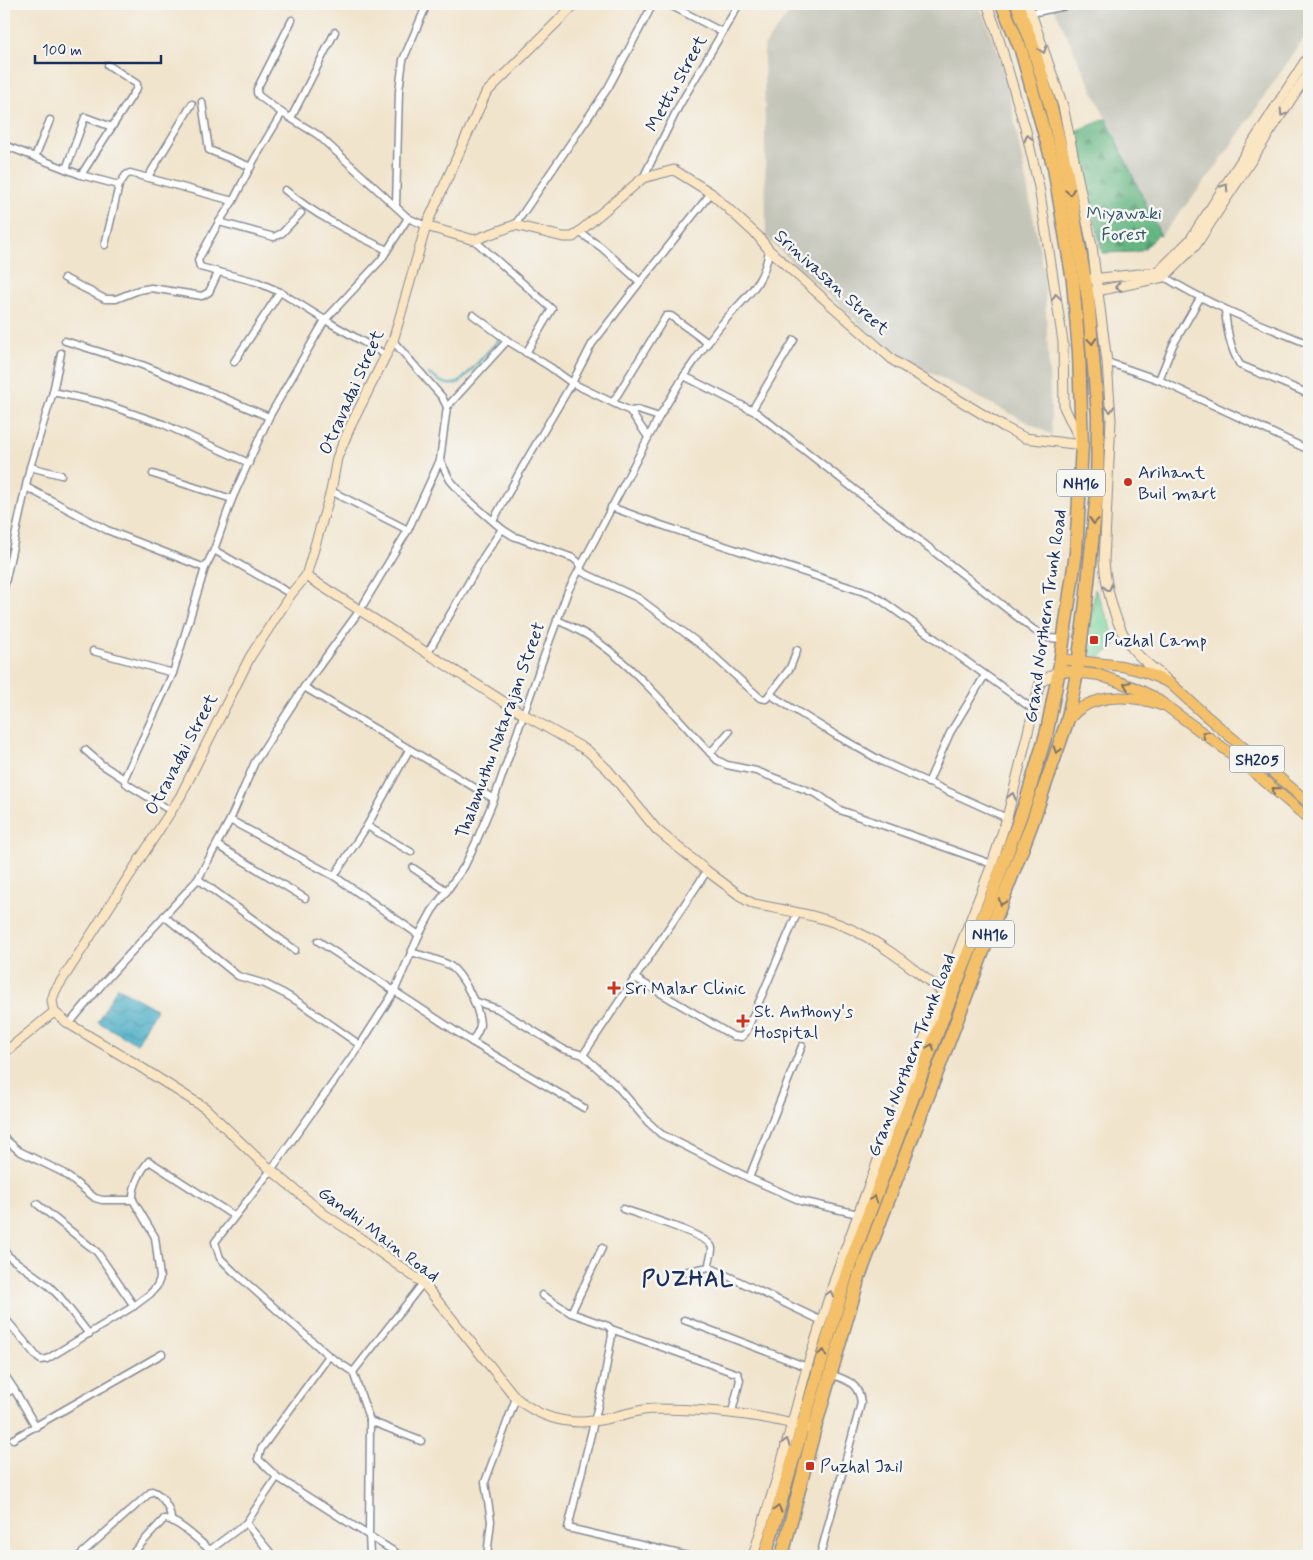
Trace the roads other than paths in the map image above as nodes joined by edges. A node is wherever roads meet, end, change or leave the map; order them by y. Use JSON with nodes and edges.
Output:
{"nodes":[{"id":1,"x":427,"y":4,"type":"edge"},
{"id":2,"x":575,"y":4,"type":"edge"},
{"id":3,"x":653,"y":4,"type":"edge"},
{"id":4,"x":668,"y":4,"type":"edge"},
{"id":5,"x":739,"y":4,"type":"edge"},
{"id":6,"x":987,"y":4,"type":"edge"},
{"id":7,"x":1002,"y":4,"type":"edge"},
{"id":8,"x":1017,"y":4,"type":"edge"},
{"id":9,"x":1076,"y":4,"type":"edge"},
{"id":10,"x":1030,"y":8,"type":"edge"},
{"id":11,"x":292,"y":20,"type":"dead end"},
{"id":12,"x":335,"y":32,"type":"dead end"},
{"id":13,"x":722,"y":32,"type":"junction"},
{"id":14,"x":1309,"y":56,"type":"edge"},
{"id":15,"x":108,"y":65,"type":"dead end"},
{"id":16,"x":1309,"y":72,"type":"edge"},
{"id":17,"x":202,"y":102,"type":"dead end"},
{"id":18,"x":192,"y":104,"type":"dead end"},
{"id":19,"x":282,"y":114,"type":"junction"},
{"id":20,"x":291,"y":118,"type":"junction"},
{"id":21,"x":50,"y":120,"type":"dead end"},
{"id":22,"x":112,"y":127,"type":"junction"},
{"id":23,"x":4,"y":145,"type":"edge"},
{"id":24,"x":35,"y":157,"type":"junction"},
{"id":25,"x":250,"y":167,"type":"junction"},
{"id":26,"x":66,"y":169,"type":"junction"},
{"id":27,"x":81,"y":175,"type":"junction"},
{"id":28,"x":148,"y":178,"type":"junction"},
{"id":29,"x":643,"y":178,"type":"junction"},
{"id":30,"x":119,"y":185,"type":"junction"},
{"id":31,"x":285,"y":190,"type":"dead end"},
{"id":32,"x":711,"y":193,"type":"junction"},
{"id":33,"x":233,"y":201,"type":"junction"},
{"id":34,"x":396,"y":206,"type":"junction"},
{"id":35,"x":301,"y":214,"type":"dead end"},
{"id":36,"x":408,"y":218,"type":"junction"},
{"id":37,"x":219,"y":222,"type":"junction"},
{"id":38,"x":515,"y":225,"type":"junction"},
{"id":39,"x":426,"y":226,"type":"junction"},
{"id":40,"x":579,"y":232,"type":"junction"},
{"id":41,"x":474,"y":240,"type":"junction"},
{"id":42,"x":105,"y":245,"type":"dead end"},
{"id":43,"x":387,"y":250,"type":"junction"},
{"id":44,"x":770,"y":250,"type":"junction"},
{"id":45,"x":218,"y":273,"type":"junction"},
{"id":46,"x":1161,"y":274,"type":"junction"},
{"id":47,"x":64,"y":278,"type":"dead end"},
{"id":48,"x":1085,"y":279,"type":"junction"},
{"id":49,"x":640,"y":282,"type":"junction"},
{"id":50,"x":280,"y":292,"type":"junction"},
{"id":51,"x":1092,"y":292,"type":"junction"},
{"id":52,"x":1074,"y":294,"type":"junction"},
{"id":53,"x":1200,"y":298,"type":"junction"},
{"id":54,"x":1225,"y":310,"type":"junction"},
{"id":55,"x":473,"y":315,"type":"dead end"},
{"id":56,"x":326,"y":320,"type":"junction"},
{"id":57,"x":507,"y":340,"type":"junction"},
{"id":58,"x":794,"y":340,"type":"dead end"},
{"id":59,"x":65,"y":341,"type":"dead end"},
{"id":60,"x":394,"y":341,"type":"junction"},
{"id":61,"x":708,"y":343,"type":"junction"},
{"id":62,"x":1309,"y":344,"type":"edge"},
{"id":63,"x":61,"y":353,"type":"dead end"},
{"id":64,"x":526,"y":353,"type":"junction"},
{"id":65,"x":386,"y":355,"type":"junction"},
{"id":66,"x":234,"y":362,"type":"dead end"},
{"id":67,"x":1107,"y":362,"type":"junction"},
{"id":68,"x":684,"y":376,"type":"junction"},
{"id":69,"x":1159,"y":380,"type":"junction"},
{"id":70,"x":572,"y":383,"type":"junction"},
{"id":71,"x":53,"y":392,"type":"junction"},
{"id":72,"x":1309,"y":394,"type":"edge"},
{"id":73,"x":614,"y":402,"type":"junction"},
{"id":74,"x":447,"y":407,"type":"junction"},
{"id":75,"x":630,"y":410,"type":"junction"},
{"id":76,"x":752,"y":410,"type":"junction"},
{"id":77,"x":659,"y":416,"type":"junction"},
{"id":78,"x":269,"y":417,"type":"junction"},
{"id":79,"x":648,"y":437,"type":"junction"},
{"id":80,"x":1082,"y":445,"type":"junction"},
{"id":81,"x":1309,"y":450,"type":"edge"},
{"id":82,"x":440,"y":460,"type":"junction"},
{"id":83,"x":249,"y":462,"type":"junction"},
{"id":84,"x":30,"y":467,"type":"junction"},
{"id":85,"x":152,"y":474,"type":"dead end"},
{"id":86,"x":61,"y":475,"type":"dead end"},
{"id":87,"x":26,"y":487,"type":"junction"},
{"id":88,"x":332,"y":491,"type":"junction"},
{"id":89,"x":232,"y":499,"type":"junction"},
{"id":90,"x":612,"y":507,"type":"junction"},
{"id":91,"x":493,"y":521,"type":"junction"},
{"id":92,"x":502,"y":529,"type":"junction"},
{"id":93,"x":408,"y":530,"type":"junction"},
{"id":94,"x":214,"y":550,"type":"junction"},
{"id":95,"x":205,"y":568,"type":"junction"},
{"id":96,"x":580,"y":568,"type":"junction"},
{"id":97,"x":306,"y":576,"type":"junction"},
{"id":98,"x":4,"y":588,"type":"edge"},
{"id":99,"x":291,"y":594,"type":"junction"},
{"id":100,"x":360,"y":610,"type":"junction"},
{"id":101,"x":557,"y":620,"type":"junction"},
{"id":102,"x":1063,"y":639,"type":"junction"},
{"id":103,"x":797,"y":650,"type":"dead end"},
{"id":104,"x":93,"y":651,"type":"dead end"},
{"id":105,"x":427,"y":654,"type":"junction"},
{"id":106,"x":1060,"y":664,"type":"junction"},
{"id":107,"x":1078,"y":667,"type":"junction"},
{"id":108,"x":173,"y":673,"type":"junction"},
{"id":109,"x":985,"y":675,"type":"junction"},
{"id":110,"x":1170,"y":683,"type":"junction"},
{"id":111,"x":304,"y":687,"type":"junction"},
{"id":112,"x":770,"y":694,"type":"junction"},
{"id":113,"x":1169,"y":708,"type":"junction"},
{"id":114,"x":1034,"y":710,"type":"junction"},
{"id":115,"x":523,"y":714,"type":"junction"},
{"id":116,"x":1067,"y":722,"type":"junction"},
{"id":117,"x":729,"y":732,"type":"dead end"},
{"id":118,"x":85,"y":750,"type":"dead end"},
{"id":119,"x":409,"y":750,"type":"junction"},
{"id":120,"x":710,"y":753,"type":"junction"},
{"id":121,"x":124,"y":779,"type":"junction"},
{"id":122,"x":928,"y":783,"type":"junction"},
{"id":123,"x":494,"y":798,"type":"junction"},
{"id":124,"x":1309,"y":803,"type":"edge"},
{"id":125,"x":171,"y":812,"type":"junction"},
{"id":126,"x":1007,"y":818,"type":"junction"},
{"id":127,"x":230,"y":820,"type":"junction"},
{"id":128,"x":1309,"y":820,"type":"edge"},
{"id":129,"x":367,"y":826,"type":"junction"},
{"id":130,"x":217,"y":845,"type":"junction"},
{"id":131,"x":411,"y":852,"type":"dead end"},
{"id":132,"x":992,"y":864,"type":"junction"},
{"id":133,"x":412,"y":868,"type":"dead end"},
{"id":134,"x":707,"y":871,"type":"junction"},
{"id":135,"x":334,"y":876,"type":"junction"},
{"id":136,"x":198,"y":879,"type":"junction"},
{"id":137,"x":447,"y":891,"type":"junction"},
{"id":138,"x":305,"y":898,"type":"dead end"},
{"id":139,"x":797,"y":914,"type":"junction"},
{"id":140,"x":164,"y":916,"type":"junction"},
{"id":141,"x":419,"y":935,"type":"junction"},
{"id":142,"x":318,"y":941,"type":"dead end"},
{"id":143,"x":295,"y":950,"type":"dead end"},
{"id":144,"x":411,"y":952,"type":"junction"},
{"id":145,"x":635,"y":978,"type":"junction"},
{"id":146,"x":942,"y":991,"type":"junction"},
{"id":147,"x":394,"y":992,"type":"junction"},
{"id":148,"x":474,"y":1001,"type":"junction"},
{"id":149,"x":54,"y":1012,"type":"junction"},
{"id":150,"x":70,"y":1024,"type":"junction"},
{"id":151,"x":472,"y":1042,"type":"junction"},
{"id":152,"x":360,"y":1045,"type":"junction"},
{"id":153,"x":802,"y":1046,"type":"dead end"},
{"id":154,"x":4,"y":1053,"type":"edge"},
{"id":155,"x":583,"y":1055,"type":"junction"},
{"id":156,"x":584,"y":1108,"type":"dead end"},
{"id":157,"x":4,"y":1138,"type":"edge"},
{"id":158,"x":271,"y":1170,"type":"junction"},
{"id":159,"x":749,"y":1178,"type":"junction"},
{"id":160,"x":133,"y":1200,"type":"junction"},
{"id":161,"x":37,"y":1204,"type":"dead end"},
{"id":162,"x":623,"y":1209,"type":"dead end"},
{"id":163,"x":858,"y":1214,"type":"junction"},
{"id":164,"x":234,"y":1216,"type":"junction"},
{"id":165,"x":602,"y":1248,"type":"dead end"},
{"id":166,"x":4,"y":1250,"type":"edge"},
{"id":167,"x":709,"y":1267,"type":"junction"},
{"id":168,"x":679,"y":1274,"type":"dead end"},
{"id":169,"x":423,"y":1283,"type":"junction"},
{"id":170,"x":542,"y":1294,"type":"dead end"},
{"id":171,"x":134,"y":1306,"type":"junction"},
{"id":172,"x":571,"y":1312,"type":"junction"},
{"id":173,"x":4,"y":1317,"type":"edge"},
{"id":174,"x":684,"y":1320,"type":"dead end"},
{"id":175,"x":822,"y":1321,"type":"junction"},
{"id":176,"x":611,"y":1329,"type":"junction"},
{"id":177,"x":89,"y":1334,"type":"junction"},
{"id":178,"x":162,"y":1354,"type":"dead end"},
{"id":179,"x":329,"y":1356,"type":"junction"},
{"id":180,"x":807,"y":1368,"type":"junction"},
{"id":181,"x":353,"y":1372,"type":"junction"},
{"id":182,"x":4,"y":1374,"type":"edge"},
{"id":183,"x":830,"y":1374,"type":"junction"},
{"id":184,"x":14,"y":1389,"type":"junction"},
{"id":185,"x":4,"y":1394,"type":"edge"},
{"id":186,"x":516,"y":1398,"type":"junction"},
{"id":187,"x":732,"y":1412,"type":"junction"},
{"id":188,"x":370,"y":1421,"type":"junction"},
{"id":189,"x":593,"y":1421,"type":"junction"},
{"id":190,"x":796,"y":1425,"type":"junction"},
{"id":191,"x":36,"y":1427,"type":"junction"},
{"id":192,"x":814,"y":1431,"type":"junction"},
{"id":193,"x":14,"y":1439,"type":"dead end"},
{"id":194,"x":421,"y":1440,"type":"dead end"},
{"id":195,"x":277,"y":1477,"type":"junction"},
{"id":196,"x":171,"y":1520,"type":"junction"},
{"id":197,"x":246,"y":1523,"type":"junction"},
{"id":198,"x":369,"y":1534,"type":"junction"},
{"id":199,"x":210,"y":1550,"type":"junction"},
{"id":200,"x":79,"y":1556,"type":"edge"},
{"id":201,"x":130,"y":1556,"type":"edge"},
{"id":202,"x":204,"y":1556,"type":"edge"},
{"id":203,"x":273,"y":1556,"type":"edge"},
{"id":204,"x":370,"y":1556,"type":"edge"},
{"id":205,"x":401,"y":1556,"type":"edge"},
{"id":206,"x":487,"y":1556,"type":"edge"},
{"id":207,"x":688,"y":1556,"type":"edge"},
{"id":208,"x":753,"y":1556,"type":"edge"},
{"id":209,"x":765,"y":1556,"type":"edge"},
{"id":210,"x":782,"y":1556,"type":"edge"},
{"id":211,"x":820,"y":1556,"type":"edge"}],
"edges":[{"from":1,"to":34,"type":"street"},
{"from":2,"to":39,"type":"street","name":"Otravadai Street"},
{"from":3,"to":38,"type":"street"},
{"from":4,"to":13,"type":"street"},
{"from":5,"to":13,"type":"street","name":"Mettu Street"},
{"from":80,"to":6,"type":"street","one_way":true},
{"from":7,"to":48,"type":"highway","name":"Grand Northern Trunk Road","number":"NH16"},
{"from":8,"to":48,"type":"highway","name":"Grand Northern Trunk Road","number":"NH16","one_way":true},
{"from":9,"to":10,"type":"street"},
{"from":10,"to":48,"type":"street","one_way":true},
{"from":11,"to":19,"type":"street"},
{"from":12,"to":20,"type":"street"},
{"from":13,"to":29,"type":"street","name":"Mettu Street"},
{"from":46,"to":14,"type":"street","one_way":true},
{"from":15,"to":22,"type":"street"},
{"from":16,"to":46,"type":"street","one_way":true},
{"from":17,"to":25,"type":"street"},
{"from":18,"to":28,"type":"street"},
{"from":19,"to":20,"type":"street"},
{"from":19,"to":25,"type":"street"},
{"from":20,"to":34,"type":"street"},
{"from":21,"to":24,"type":"street"},
{"from":22,"to":26,"type":"street"},
{"from":22,"to":27,"type":"street"},
{"from":23,"to":24,"type":"street"},
{"from":24,"to":26,"type":"street"},
{"from":25,"to":33,"type":"street"},
{"from":26,"to":27,"type":"street"},
{"from":27,"to":30,"type":"street"},
{"from":28,"to":30,"type":"street"},
{"from":28,"to":33,"type":"street"},
{"from":29,"to":32,"type":"street","name":"Srinivasan Street"},
{"from":29,"to":40,"type":"street","name":"Srinivasan Street"},
{"from":30,"to":42,"type":"street"},
{"from":31,"to":43,"type":"street"},
{"from":32,"to":44,"type":"street","name":"Srinivasan Street"},
{"from":32,"to":49,"type":"street"},
{"from":33,"to":37,"type":"street"},
{"from":34,"to":36,"type":"street"},
{"from":35,"to":37,"type":"street"},
{"from":36,"to":39,"type":"street"},
{"from":36,"to":43,"type":"street"},
{"from":37,"to":45,"type":"street"},
{"from":38,"to":40,"type":"street"},
{"from":38,"to":41,"type":"street"},
{"from":39,"to":41,"type":"street"},
{"from":39,"to":60,"type":"street","name":"Otravadai Street"},
{"from":40,"to":49,"type":"street"},
{"from":41,"to":64,"type":"street"},
{"from":43,"to":56,"type":"street"},
{"from":44,"to":61,"type":"street","name":"Thalamuthu Natarajan Street"},
{"from":44,"to":80,"type":"street","name":"Srinivasan Street"},
{"from":45,"to":47,"type":"street"},
{"from":45,"to":50,"type":"street"},
{"from":46,"to":48,"type":"street"},
{"from":46,"to":51,"type":"street","one_way":true},
{"from":46,"to":53,"type":"street"},
{"from":48,"to":51,"type":"highway","name":"Grand Northern Trunk Road","number":"NH16"},
{"from":48,"to":52,"type":"highway","name":"Grand Northern Trunk Road","number":"NH16"},
{"from":49,"to":70,"type":"street"},
{"from":50,"to":56,"type":"street"},
{"from":50,"to":66,"type":"street"},
{"from":51,"to":52,"type":"street"},
{"from":51,"to":67,"type":"street","number":"SH205"},
{"from":51,"to":107,"type":"highway","name":"Grand Northern Trunk Road","number":"NH16","one_way":true},
{"from":52,"to":80,"type":"highway","name":"Grand Northern Trunk Road","number":"NH16"},
{"from":53,"to":54,"type":"street"},
{"from":53,"to":69,"type":"street"},
{"from":54,"to":62,"type":"street"},
{"from":54,"to":72,"type":"street"},
{"from":55,"to":57,"type":"street"},
{"from":56,"to":65,"type":"street"},
{"from":56,"to":78,"type":"street"},
{"from":57,"to":64,"type":"street"},
{"from":57,"to":74,"type":"street"},
{"from":58,"to":76,"type":"street"},
{"from":59,"to":78,"type":"street"},
{"from":60,"to":65,"type":"street","name":"Otravadai Street"},
{"from":60,"to":74,"type":"street"},
{"from":61,"to":68,"type":"street","name":"Thalamuthu Natarajan Street"},
{"from":61,"to":73,"type":"street"},
{"from":63,"to":71,"type":"street"},
{"from":64,"to":70,"type":"street"},
{"from":65,"to":88,"type":"street","name":"Otravadai Street"},
{"from":67,"to":69,"type":"street"},
{"from":67,"to":110,"type":"street","number":"SH205","one_way":true},
{"from":68,"to":76,"type":"street"},
{"from":68,"to":77,"type":"street","name":"Thalamuthu Natarajan Street"},
{"from":69,"to":81,"type":"street"},
{"from":70,"to":73,"type":"street"},
{"from":70,"to":91,"type":"street"},
{"from":71,"to":83,"type":"street"},
{"from":71,"to":84,"type":"street"},
{"from":73,"to":75,"type":"street"},
{"from":74,"to":82,"type":"street"},
{"from":75,"to":77,"type":"street"},
{"from":75,"to":79,"type":"street"},
{"from":76,"to":102,"type":"street"},
{"from":77,"to":79,"type":"street","name":"Thalamuthu Natarajan Street"},
{"from":78,"to":83,"type":"street"},
{"from":79,"to":90,"type":"street","name":"Thalamuthu Natarajan Street"},
{"from":80,"to":102,"type":"highway","name":"Grand Northern Trunk Road","number":"NH16"},
{"from":82,"to":91,"type":"street"},
{"from":82,"to":93,"type":"street"},
{"from":83,"to":89,"type":"street"},
{"from":84,"to":86,"type":"street"},
{"from":84,"to":87,"type":"street"},
{"from":85,"to":89,"type":"street"},
{"from":87,"to":95,"type":"street"},
{"from":87,"to":98,"type":"street"},
{"from":88,"to":93,"type":"street"},
{"from":88,"to":97,"type":"street","name":"Otravadai Street"},
{"from":89,"to":94,"type":"street"},
{"from":90,"to":96,"type":"street","name":"Thalamuthu Natarajan Street"},
{"from":90,"to":109,"type":"street"},
{"from":91,"to":92,"type":"street"},
{"from":92,"to":96,"type":"street"},
{"from":92,"to":105,"type":"street"},
{"from":93,"to":100,"type":"street"},
{"from":94,"to":95,"type":"street"},
{"from":94,"to":99,"type":"street"},
{"from":95,"to":108,"type":"street"},
{"from":96,"to":101,"type":"street","name":"Thalamuthu Natarajan Street"},
{"from":96,"to":112,"type":"street"},
{"from":97,"to":99,"type":"street","name":"Otravadai Street"},
{"from":97,"to":100,"type":"street"},
{"from":99,"to":125,"type":"street","name":"Otravadai Street"},
{"from":100,"to":105,"type":"street"},
{"from":100,"to":111,"type":"street"},
{"from":101,"to":115,"type":"street","name":"Thalamuthu Natarajan Street"},
{"from":101,"to":120,"type":"street"},
{"from":102,"to":106,"type":"highway","name":"Grand Northern Trunk Road","number":"NH16"},
{"from":103,"to":112,"type":"street"},
{"from":104,"to":108,"type":"street"},
{"from":105,"to":115,"type":"street"},
{"from":106,"to":107,"type":"main road"},
{"from":106,"to":114,"type":"street"},
{"from":190,"to":106,"type":"highway","name":"Grand Northern Trunk Road","number":"NH16","one_way":true},
{"from":107,"to":110,"type":"main road"},
{"from":113,"to":107,"type":"main road","one_way":true},
{"from":107,"to":116,"type":"highway","name":"Grand Northern Trunk Road","number":"NH16"},
{"from":108,"to":121,"type":"street"},
{"from":109,"to":114,"type":"street"},
{"from":109,"to":122,"type":"street"},
{"from":110,"to":124,"type":"main road","number":"SH205"},
{"from":111,"to":119,"type":"street"},
{"from":111,"to":127,"type":"street"},
{"from":112,"to":122,"type":"street"},
{"from":113,"to":116,"type":"main road"},
{"from":128,"to":113,"type":"main road","one_way":true},
{"from":126,"to":114,"type":"street","one_way":true},
{"from":115,"to":123,"type":"street","name":"Thalamuthu Natarajan Street"},
{"from":115,"to":134,"type":"street"},
{"from":116,"to":183,"type":"highway","name":"Grand Northern Trunk Road","number":"NH16","one_way":true},
{"from":117,"to":120,"type":"street"},
{"from":118,"to":121,"type":"street"},
{"from":119,"to":123,"type":"street"},
{"from":119,"to":129,"type":"street"},
{"from":120,"to":132,"type":"street"},
{"from":121,"to":125,"type":"street"},
{"from":122,"to":126,"type":"street"},
{"from":123,"to":137,"type":"street","name":"Thalamuthu Natarajan Street"},
{"from":125,"to":149,"type":"street","name":"Otravadai Street"},
{"from":126,"to":132,"type":"street"},
{"from":127,"to":130,"type":"street"},
{"from":127,"to":135,"type":"street"},
{"from":129,"to":131,"type":"street"},
{"from":129,"to":135,"type":"street"},
{"from":130,"to":136,"type":"street"},
{"from":130,"to":138,"type":"street"},
{"from":132,"to":146,"type":"street"},
{"from":133,"to":137,"type":"street"},
{"from":134,"to":139,"type":"street"},
{"from":134,"to":145,"type":"street"},
{"from":135,"to":141,"type":"street"},
{"from":136,"to":140,"type":"street"},
{"from":136,"to":143,"type":"street"},
{"from":137,"to":141,"type":"street","name":"Thalamuthu Natarajan Street"},
{"from":139,"to":145,"type":"street"},
{"from":139,"to":146,"type":"street"},
{"from":140,"to":150,"type":"street"},
{"from":140,"to":152,"type":"street"},
{"from":141,"to":144,"type":"street","name":"Thalamuthu Natarajan Street"},
{"from":142,"to":147,"type":"street"},
{"from":144,"to":147,"type":"street","name":"Thalamuthu Natarajan Street"},
{"from":144,"to":148,"type":"street"},
{"from":145,"to":155,"type":"street"},
{"from":146,"to":163,"type":"street"},
{"from":147,"to":151,"type":"street"},
{"from":147,"to":152,"type":"street","name":"Thalamuthu Natarajan Street"},
{"from":148,"to":151,"type":"street"},
{"from":148,"to":155,"type":"street"},
{"from":149,"to":150,"type":"street","name":"Gandhi Main Road"},
{"from":149,"to":154,"type":"street"},
{"from":150,"to":158,"type":"street","name":"Gandhi Main Road"},
{"from":151,"to":156,"type":"street"},
{"from":152,"to":158,"type":"street","name":"Thalamuthu Natarajan Street"},
{"from":153,"to":159,"type":"street"},
{"from":155,"to":159,"type":"street"},
{"from":157,"to":160,"type":"street"},
{"from":158,"to":164,"type":"street","name":"Thalamuthu Natarajan Street"},
{"from":158,"to":169,"type":"street","name":"Gandhi Main Road"},
{"from":159,"to":163,"type":"street"},
{"from":160,"to":164,"type":"street"},
{"from":160,"to":171,"type":"street"},
{"from":161,"to":171,"type":"street"},
{"from":162,"to":167,"type":"street"},
{"from":175,"to":163,"type":"street","one_way":true},
{"from":164,"to":179,"type":"street","name":"Thalamuthu Natarajan Street"},
{"from":165,"to":172,"type":"street"},
{"from":166,"to":177,"type":"street"},
{"from":167,"to":168,"type":"street"},
{"from":167,"to":175,"type":"street"},
{"from":169,"to":181,"type":"street"},
{"from":169,"to":186,"type":"street","name":"Gandhi Main Road"},
{"from":170,"to":172,"type":"street"},
{"from":171,"to":177,"type":"street"},
{"from":172,"to":176,"type":"street"},
{"from":173,"to":177,"type":"street"},
{"from":174,"to":180,"type":"street"},
{"from":175,"to":180,"type":"street"},
{"from":176,"to":187,"type":"street"},
{"from":176,"to":189,"type":"street"},
{"from":178,"to":191,"type":"street"},
{"from":179,"to":181,"type":"street"},
{"from":179,"to":195,"type":"street"},
{"from":180,"to":190,"type":"street"},
{"from":181,"to":188,"type":"street"},
{"from":182,"to":184,"type":"street"},
{"from":183,"to":192,"type":"highway","name":"Grand Northern Trunk Road","number":"NH16"},
{"from":183,"to":211,"type":"street"},
{"from":184,"to":185,"type":"street"},
{"from":184,"to":191,"type":"street"},
{"from":186,"to":189,"type":"street","name":"Gandhi Main Road"},
{"from":186,"to":206,"type":"street"},
{"from":187,"to":189,"type":"street","name":"Gandhi Main Road"},
{"from":187,"to":190,"type":"street","name":"Gandhi Main Road"},
{"from":188,"to":194,"type":"street"},
{"from":188,"to":198,"type":"street"},
{"from":189,"to":207,"type":"street"},
{"from":190,"to":192,"type":"street","name":"Gandhi Main Road"},
{"from":208,"to":190,"type":"street","one_way":true},
{"from":209,"to":190,"type":"highway","name":"Grand Northern Trunk Road","number":"NH16","one_way":true},
{"from":191,"to":193,"type":"street"},
{"from":192,"to":210,"type":"highway","name":"Grand Northern Trunk Road","number":"NH16"},
{"from":195,"to":197,"type":"street"},
{"from":195,"to":198,"type":"street"},
{"from":196,"to":199,"type":"street"},
{"from":196,"to":200,"type":"street"},
{"from":196,"to":201,"type":"street"},
{"from":197,"to":199,"type":"street"},
{"from":197,"to":203,"type":"street"},
{"from":198,"to":204,"type":"street"},
{"from":198,"to":205,"type":"street"},
{"from":199,"to":202,"type":"street"}]}
